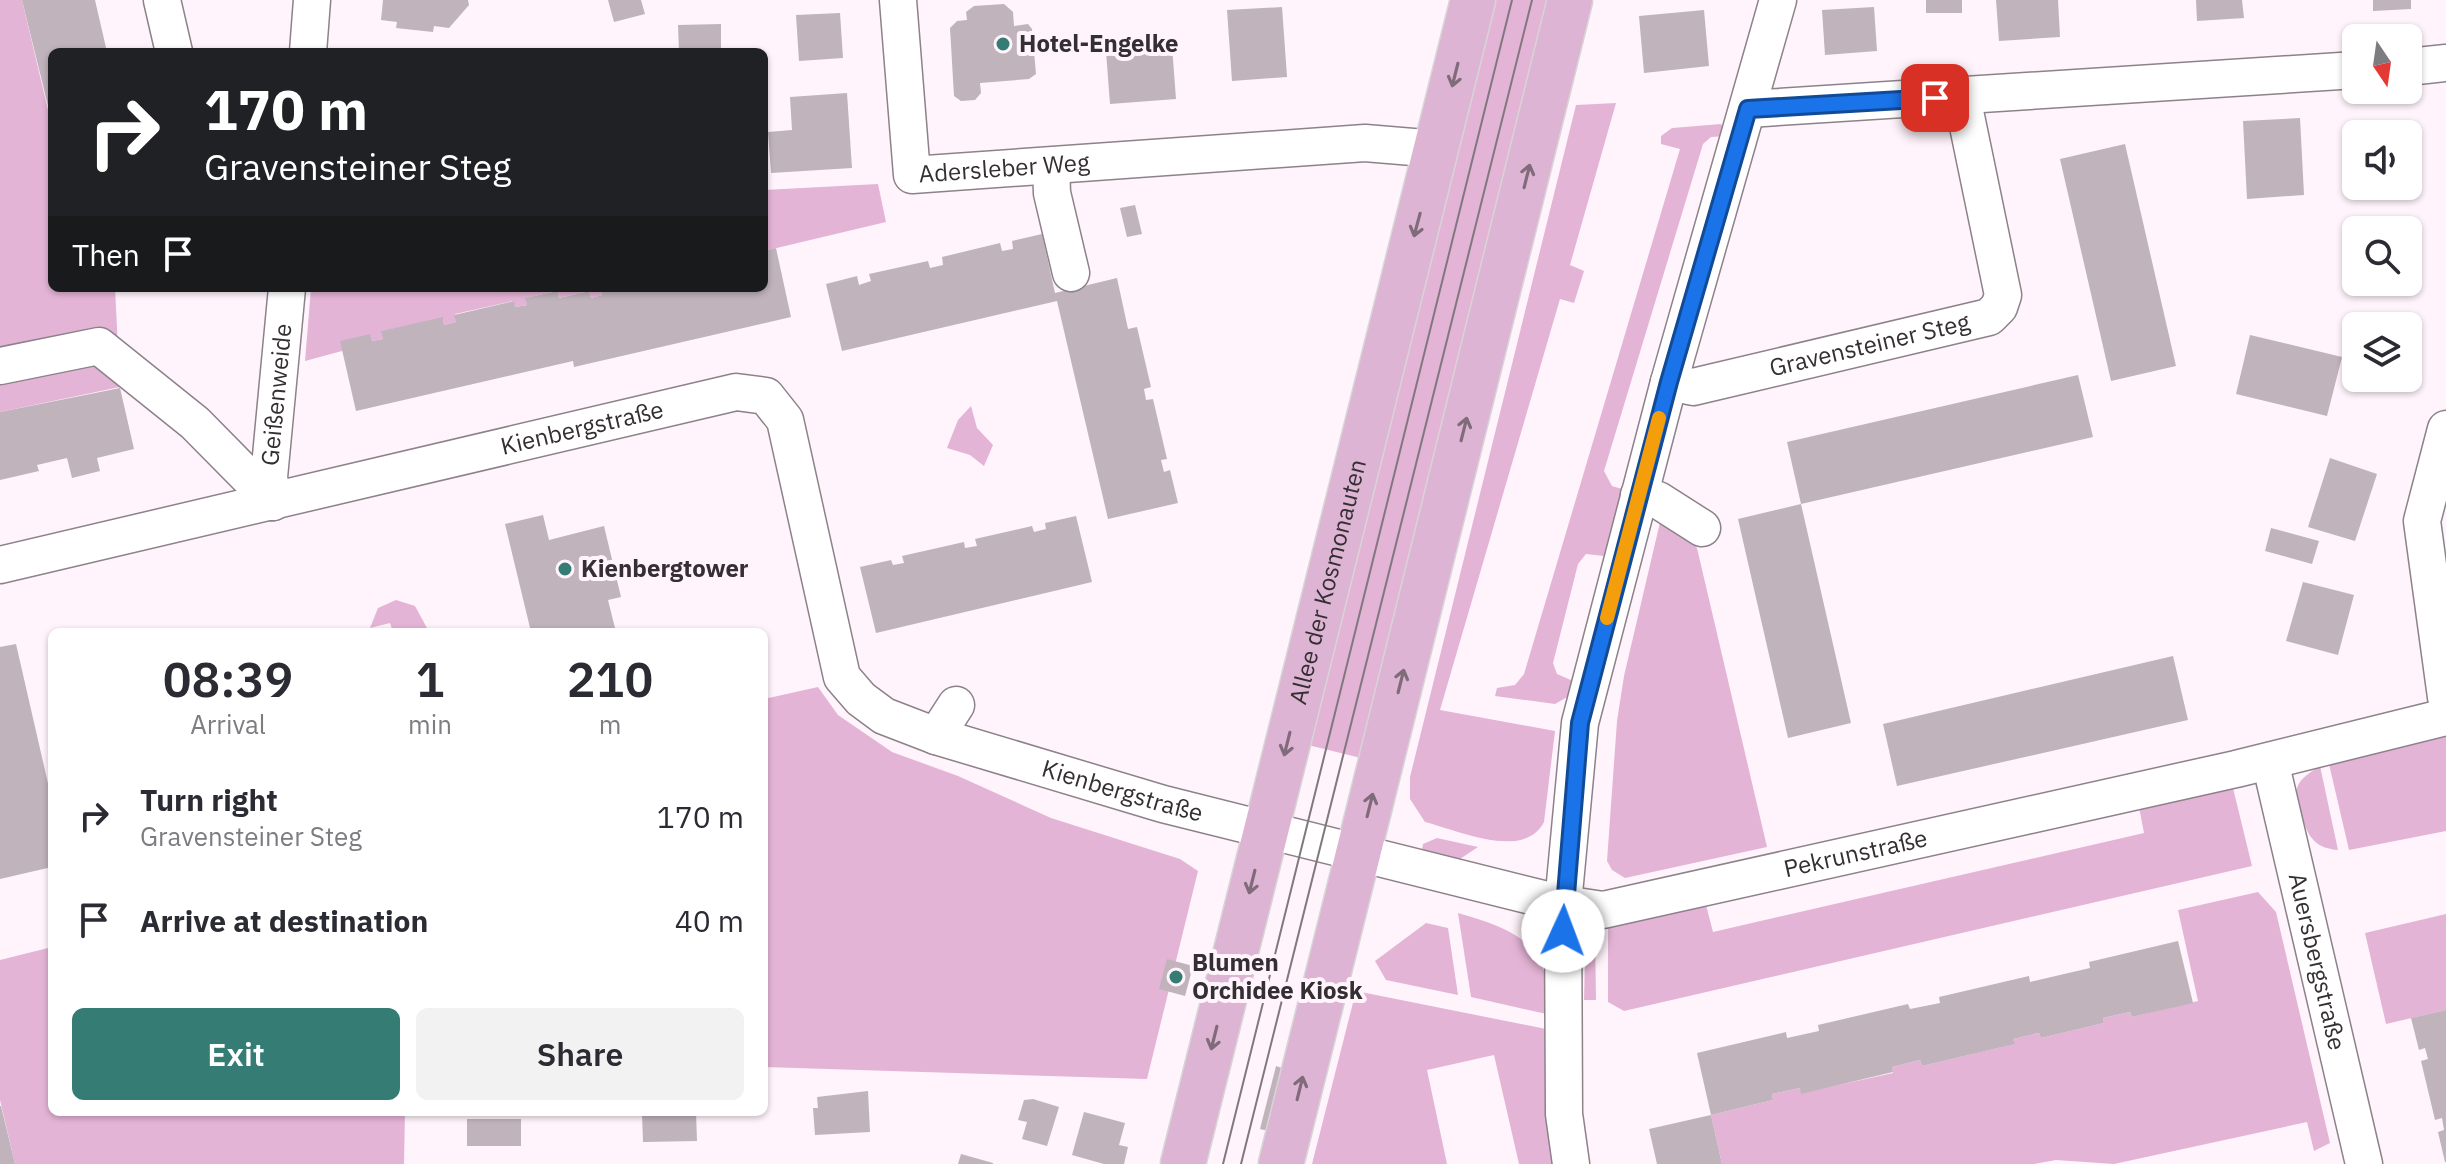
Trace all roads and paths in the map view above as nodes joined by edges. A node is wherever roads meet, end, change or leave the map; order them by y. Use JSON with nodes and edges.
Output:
{"nodes":[{"id":1,"x":162,"y":0,"type":"edge"},
{"id":2,"x":312,"y":0,"type":"edge"},
{"id":3,"x":898,"y":0,"type":"edge"},
{"id":4,"x":1473,"y":0,"type":"edge"},
{"id":5,"x":1570,"y":0,"type":"edge"},
{"id":6,"x":1778,"y":0,"type":"edge"},
{"id":7,"x":173,"y":48,"type":"edge"},
{"id":8,"x":308,"y":48,"type":"edge"},
{"id":9,"x":2446,"y":63,"type":"edge"},
{"id":10,"x":2422,"y":66,"type":"edge"},
{"id":11,"x":2342,"y":71,"type":"edge"},
{"id":12,"x":1962,"y":97,"type":"junction"},
{"id":13,"x":1748,"y":109,"type":"junction"},
{"id":14,"x":1437,"y":149,"type":"junction"},
{"id":15,"x":1051,"y":166,"type":"junction"},
{"id":16,"x":1071,"y":273,"type":"dead end"},
{"id":17,"x":287,"y":292,"type":"edge"},
{"id":18,"x":0,"y":366,"type":"edge"},
{"id":19,"x":1669,"y":382,"type":"junction"},
{"id":20,"x":2446,"y":429,"type":"edge"},
{"id":21,"x":1639,"y":495,"type":"junction"},
{"id":22,"x":273,"y":502,"type":"junction"},
{"id":23,"x":1702,"y":528,"type":"dead end"},
{"id":24,"x":0,"y":565,"type":"edge"},
{"id":25,"x":2446,"y":697,"type":"edge"},
{"id":26,"x":956,"y":705,"type":"dead end"},
{"id":27,"x":2446,"y":717,"type":"edge"},
{"id":28,"x":936,"y":736,"type":"junction"},
{"id":29,"x":2270,"y":761,"type":"junction"},
{"id":30,"x":1266,"y":829,"type":"junction"},
{"id":31,"x":1358,"y":853,"type":"junction"},
{"id":32,"x":1563,"y":904,"type":"junction"},
{"id":33,"x":1183,"y":1164,"type":"edge"},
{"id":34,"x":1281,"y":1164,"type":"edge"},
{"id":35,"x":1571,"y":1164,"type":"edge"},
{"id":36,"x":2364,"y":1164,"type":"edge"}],
"edges":[{"from":1,"to":7,"type":"street"},
{"from":2,"to":8,"type":"street"},
{"from":3,"to":15,"type":"street","name":"Adersleber Weg"},
{"from":4,"to":14,"type":"main road","name":"Allee der Kosmonauten","one_way":true},
{"from":31,"to":5,"type":"main road","one_way":true},
{"from":6,"to":13,"type":"street"},
{"from":9,"to":10,"type":"street"},
{"from":11,"to":12,"type":"street"},
{"from":12,"to":13,"type":"street"},
{"from":12,"to":19,"type":"street","name":"Gravensteiner Steg"},
{"from":13,"to":19,"type":"street"},
{"from":14,"to":15,"type":"street","name":"Adersleber Weg"},
{"from":14,"to":30,"type":"main road","name":"Allee der Kosmonauten","one_way":true},
{"from":15,"to":16,"type":"street"},
{"from":17,"to":22,"type":"street","name":"Geißenweide"},
{"from":18,"to":22,"type":"street"},
{"from":19,"to":21,"type":"street"},
{"from":20,"to":25,"type":"street"},
{"from":21,"to":23,"type":"street"},
{"from":21,"to":32,"type":"street"},
{"from":22,"to":24,"type":"street","name":"Kienbergstraße"},
{"from":22,"to":28,"type":"street","name":"Kienbergstraße"},
{"from":26,"to":28,"type":"street"},
{"from":27,"to":29,"type":"street","name":"Pekrunstraße"},
{"from":28,"to":30,"type":"street","name":"Kienbergstraße"},
{"from":29,"to":32,"type":"street","name":"Pekrunstraße"},
{"from":29,"to":36,"type":"street","name":"Auersbergstraße"},
{"from":30,"to":31,"type":"street","name":"Pekrunstraße"},
{"from":30,"to":33,"type":"main road","name":"Allee der Kosmonauten","one_way":true},
{"from":31,"to":32,"type":"street","name":"Pekrunstraße"},
{"from":34,"to":31,"type":"main road","one_way":true},
{"from":32,"to":35,"type":"street"}]}
